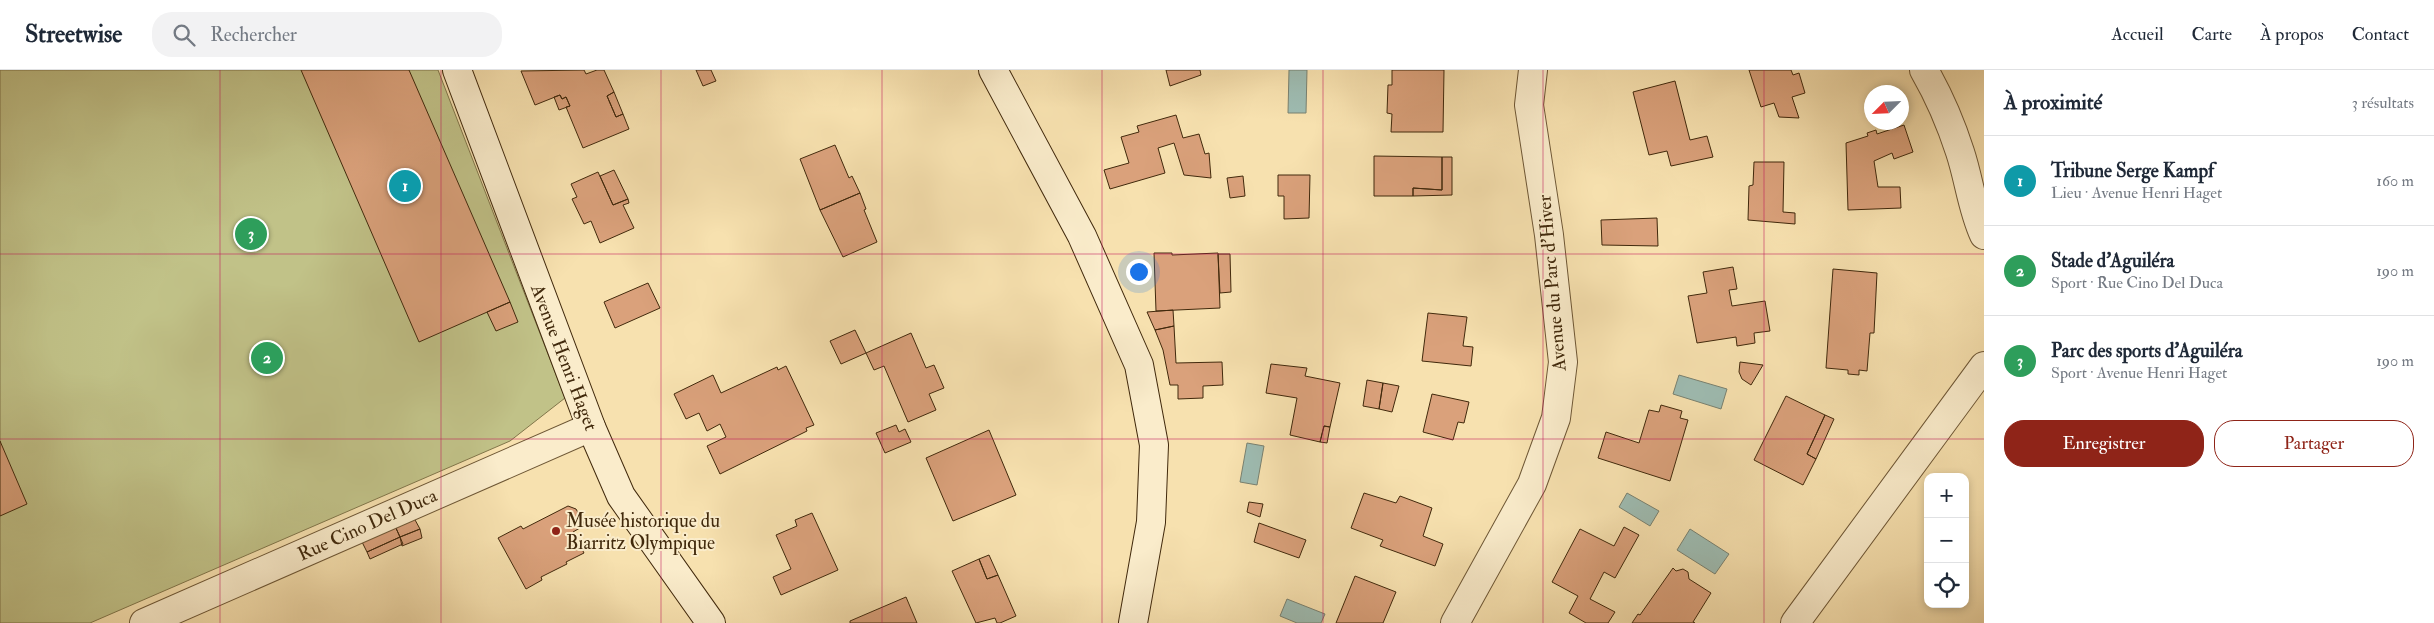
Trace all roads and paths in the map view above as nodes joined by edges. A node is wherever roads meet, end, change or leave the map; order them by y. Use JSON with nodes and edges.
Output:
{"nodes":[{"id":1,"x":457,"y":70,"type":"edge"},
{"id":2,"x":993,"y":70,"type":"edge"},
{"id":3,"x":1533,"y":70,"type":"edge"},
{"id":4,"x":1924,"y":70,"type":"edge"},
{"id":5,"x":1984,"y":235,"type":"edge"},
{"id":6,"x":1984,"y":366,"type":"edge"},
{"id":7,"x":590,"y":427,"type":"junction"},
{"id":8,"x":157,"y":621,"type":"edge"},
{"id":9,"x":711,"y":623,"type":"edge"},
{"id":10,"x":1133,"y":623,"type":"edge"},
{"id":11,"x":1455,"y":623,"type":"edge"},
{"id":12,"x":1795,"y":623,"type":"edge"}],
"edges":[{"from":1,"to":7,"type":"street","name":"Avenue Henri Haget"},
{"from":2,"to":10,"type":"street"},
{"from":3,"to":11,"type":"street","name":"Avenue du Parc d'Hiver"},
{"from":4,"to":5,"type":"street"},
{"from":6,"to":12,"type":"street"},
{"from":7,"to":8,"type":"street","name":"Rue Cino Del Duca"},
{"from":7,"to":9,"type":"street","name":"Avenue Henri Haget"}]}
